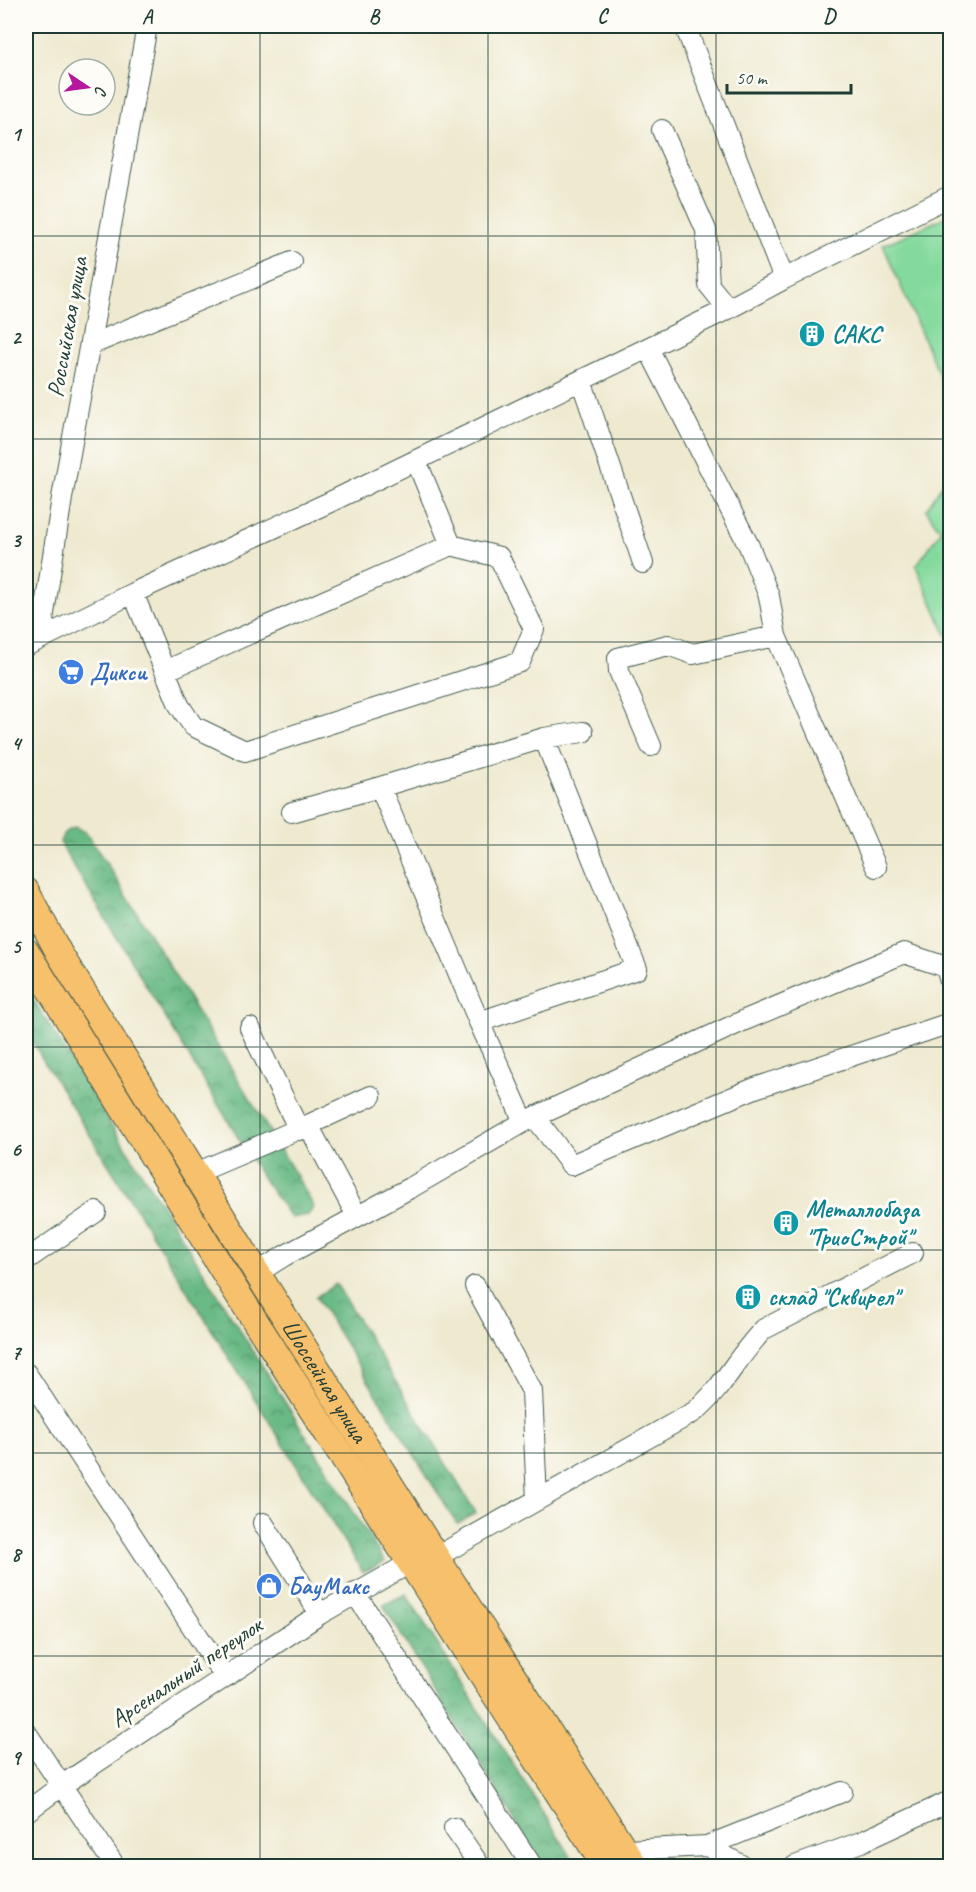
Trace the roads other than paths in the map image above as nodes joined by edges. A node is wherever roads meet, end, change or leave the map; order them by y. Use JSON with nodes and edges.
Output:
{"nodes":[{"id":1,"x":147,"y":26,"type":"edge"},
{"id":2,"x":684,"y":26,"type":"edge"},
{"id":3,"x":662,"y":130,"type":"dead end"},
{"id":4,"x":951,"y":196,"type":"edge"},
{"id":5,"x":292,"y":262,"type":"dead end"},
{"id":6,"x":784,"y":279,"type":"junction"},
{"id":7,"x":728,"y":309,"type":"junction"},
{"id":8,"x":90,"y":345,"type":"junction"},
{"id":9,"x":648,"y":348,"type":"junction"},
{"id":10,"x":581,"y":380,"type":"junction"},
{"id":11,"x":416,"y":460,"type":"junction"},
{"id":12,"x":451,"y":544,"type":"junction"},
{"id":13,"x":643,"y":563,"type":"dead end"},
{"id":14,"x":133,"y":593,"type":"junction"},
{"id":15,"x":776,"y":636,"type":"junction"},
{"id":16,"x":33,"y":642,"type":"edge"},
{"id":17,"x":165,"y":671,"type":"junction"},
{"id":18,"x":583,"y":732,"type":"dead end"},
{"id":19,"x":544,"y":738,"type":"junction"},
{"id":20,"x":651,"y":746,"type":"dead end"},
{"id":21,"x":380,"y":788,"type":"junction"},
{"id":22,"x":291,"y":812,"type":"dead end"},
{"id":23,"x":876,"y":867,"type":"dead end"},
{"id":24,"x":26,"y":891,"type":"edge"},
{"id":25,"x":29,"y":959,"type":"edge"},
{"id":26,"x":951,"y":982,"type":"edge"},
{"id":27,"x":479,"y":1022,"type":"junction"},
{"id":28,"x":951,"y":1023,"type":"edge"},
{"id":29,"x":250,"y":1028,"type":"dead end"},
{"id":30,"x":371,"y":1096,"type":"dead end"},
{"id":31,"x":530,"y":1120,"type":"junction"},
{"id":32,"x":303,"y":1128,"type":"junction"},
{"id":33,"x":196,"y":1173,"type":"junction"},
{"id":34,"x":96,"y":1212,"type":"dead end"},
{"id":35,"x":357,"y":1216,"type":"junction"},
{"id":36,"x":914,"y":1253,"type":"dead end"},
{"id":37,"x":26,"y":1260,"type":"edge"},
{"id":38,"x":257,"y":1273,"type":"junction"},
{"id":39,"x":475,"y":1286,"type":"dead end"},
{"id":40,"x":26,"y":1373,"type":"edge"},
{"id":41,"x":537,"y":1500,"type":"junction"},
{"id":42,"x":263,"y":1523,"type":"dead end"},
{"id":43,"x":436,"y":1557,"type":"junction"},
{"id":44,"x":410,"y":1563,"type":"junction"},
{"id":45,"x":355,"y":1593,"type":"junction"},
{"id":46,"x":320,"y":1614,"type":"junction"},
{"id":47,"x":225,"y":1677,"type":"junction"},
{"id":48,"x":26,"y":1732,"type":"edge"},
{"id":49,"x":61,"y":1786,"type":"junction"},
{"id":50,"x":842,"y":1792,"type":"dead end"},
{"id":51,"x":951,"y":1801,"type":"edge"},
{"id":52,"x":26,"y":1812,"type":"edge"},
{"id":53,"x":454,"y":1828,"type":"dead end"},
{"id":54,"x":707,"y":1846,"type":"junction"},
{"id":55,"x":630,"y":1858,"type":"edge"},
{"id":56,"x":115,"y":1866,"type":"edge"},
{"id":57,"x":480,"y":1866,"type":"edge"},
{"id":58,"x":532,"y":1866,"type":"edge"},
{"id":59,"x":605,"y":1866,"type":"edge"},
{"id":60,"x":743,"y":1866,"type":"edge"},
{"id":61,"x":795,"y":1866,"type":"edge"}],
"edges":[{"from":1,"to":8,"type":"street","name":"Российская улица"},
{"from":2,"to":6,"type":"street"},
{"from":3,"to":7,"type":"street"},
{"from":4,"to":6,"type":"street"},
{"from":5,"to":8,"type":"street"},
{"from":6,"to":7,"type":"street"},
{"from":7,"to":9,"type":"street"},
{"from":8,"to":16,"type":"street","name":"Российская улица"},
{"from":9,"to":10,"type":"street"},
{"from":9,"to":15,"type":"street"},
{"from":10,"to":11,"type":"street"},
{"from":10,"to":13,"type":"street"},
{"from":11,"to":12,"type":"street"},
{"from":11,"to":14,"type":"street"},
{"from":12,"to":17,"type":"street"},
{"from":12,"to":17,"type":"street"},
{"from":14,"to":16,"type":"street"},
{"from":14,"to":17,"type":"street"},
{"from":15,"to":20,"type":"street"},
{"from":15,"to":23,"type":"street"},
{"from":18,"to":19,"type":"street"},
{"from":19,"to":21,"type":"street"},
{"from":19,"to":27,"type":"street"},
{"from":21,"to":22,"type":"street"},
{"from":21,"to":27,"type":"street"},
{"from":24,"to":33,"type":"main road","name":"Шоссейная улица"},
{"from":25,"to":44,"type":"main road","name":"Шоссейная улица"},
{"from":26,"to":31,"type":"street"},
{"from":27,"to":31,"type":"street"},
{"from":28,"to":31,"type":"street"},
{"from":29,"to":32,"type":"street"},
{"from":30,"to":32,"type":"street"},
{"from":31,"to":35,"type":"street"},
{"from":32,"to":33,"type":"street"},
{"from":32,"to":35,"type":"street"},
{"from":33,"to":38,"type":"main road","name":"Шоссейная улица"},
{"from":34,"to":37,"type":"street"},
{"from":35,"to":38,"type":"street"},
{"from":36,"to":41,"type":"street"},
{"from":38,"to":43,"type":"main road","name":"Шоссейная улица"},
{"from":39,"to":41,"type":"street"},
{"from":40,"to":47,"type":"street"},
{"from":41,"to":43,"type":"street"},
{"from":42,"to":46,"type":"street"},
{"from":43,"to":55,"type":"main road","name":"Шоссейная улица"},
{"from":44,"to":45,"type":"street","name":"Арсенальный переулок"},
{"from":44,"to":59,"type":"main road","name":"Шоссейная улица"},
{"from":45,"to":46,"type":"street","name":"Арсенальный переулок"},
{"from":45,"to":58,"type":"street"},
{"from":46,"to":47,"type":"street","name":"Арсенальный переулок"},
{"from":47,"to":49,"type":"street","name":"Арсенальный переулок"},
{"from":48,"to":49,"type":"street"},
{"from":49,"to":52,"type":"street","name":"Арсенальный переулок"},
{"from":49,"to":56,"type":"street"},
{"from":50,"to":54,"type":"street"},
{"from":51,"to":61,"type":"street"},
{"from":53,"to":57,"type":"street"},
{"from":54,"to":55,"type":"street"},
{"from":54,"to":60,"type":"street"}]}
